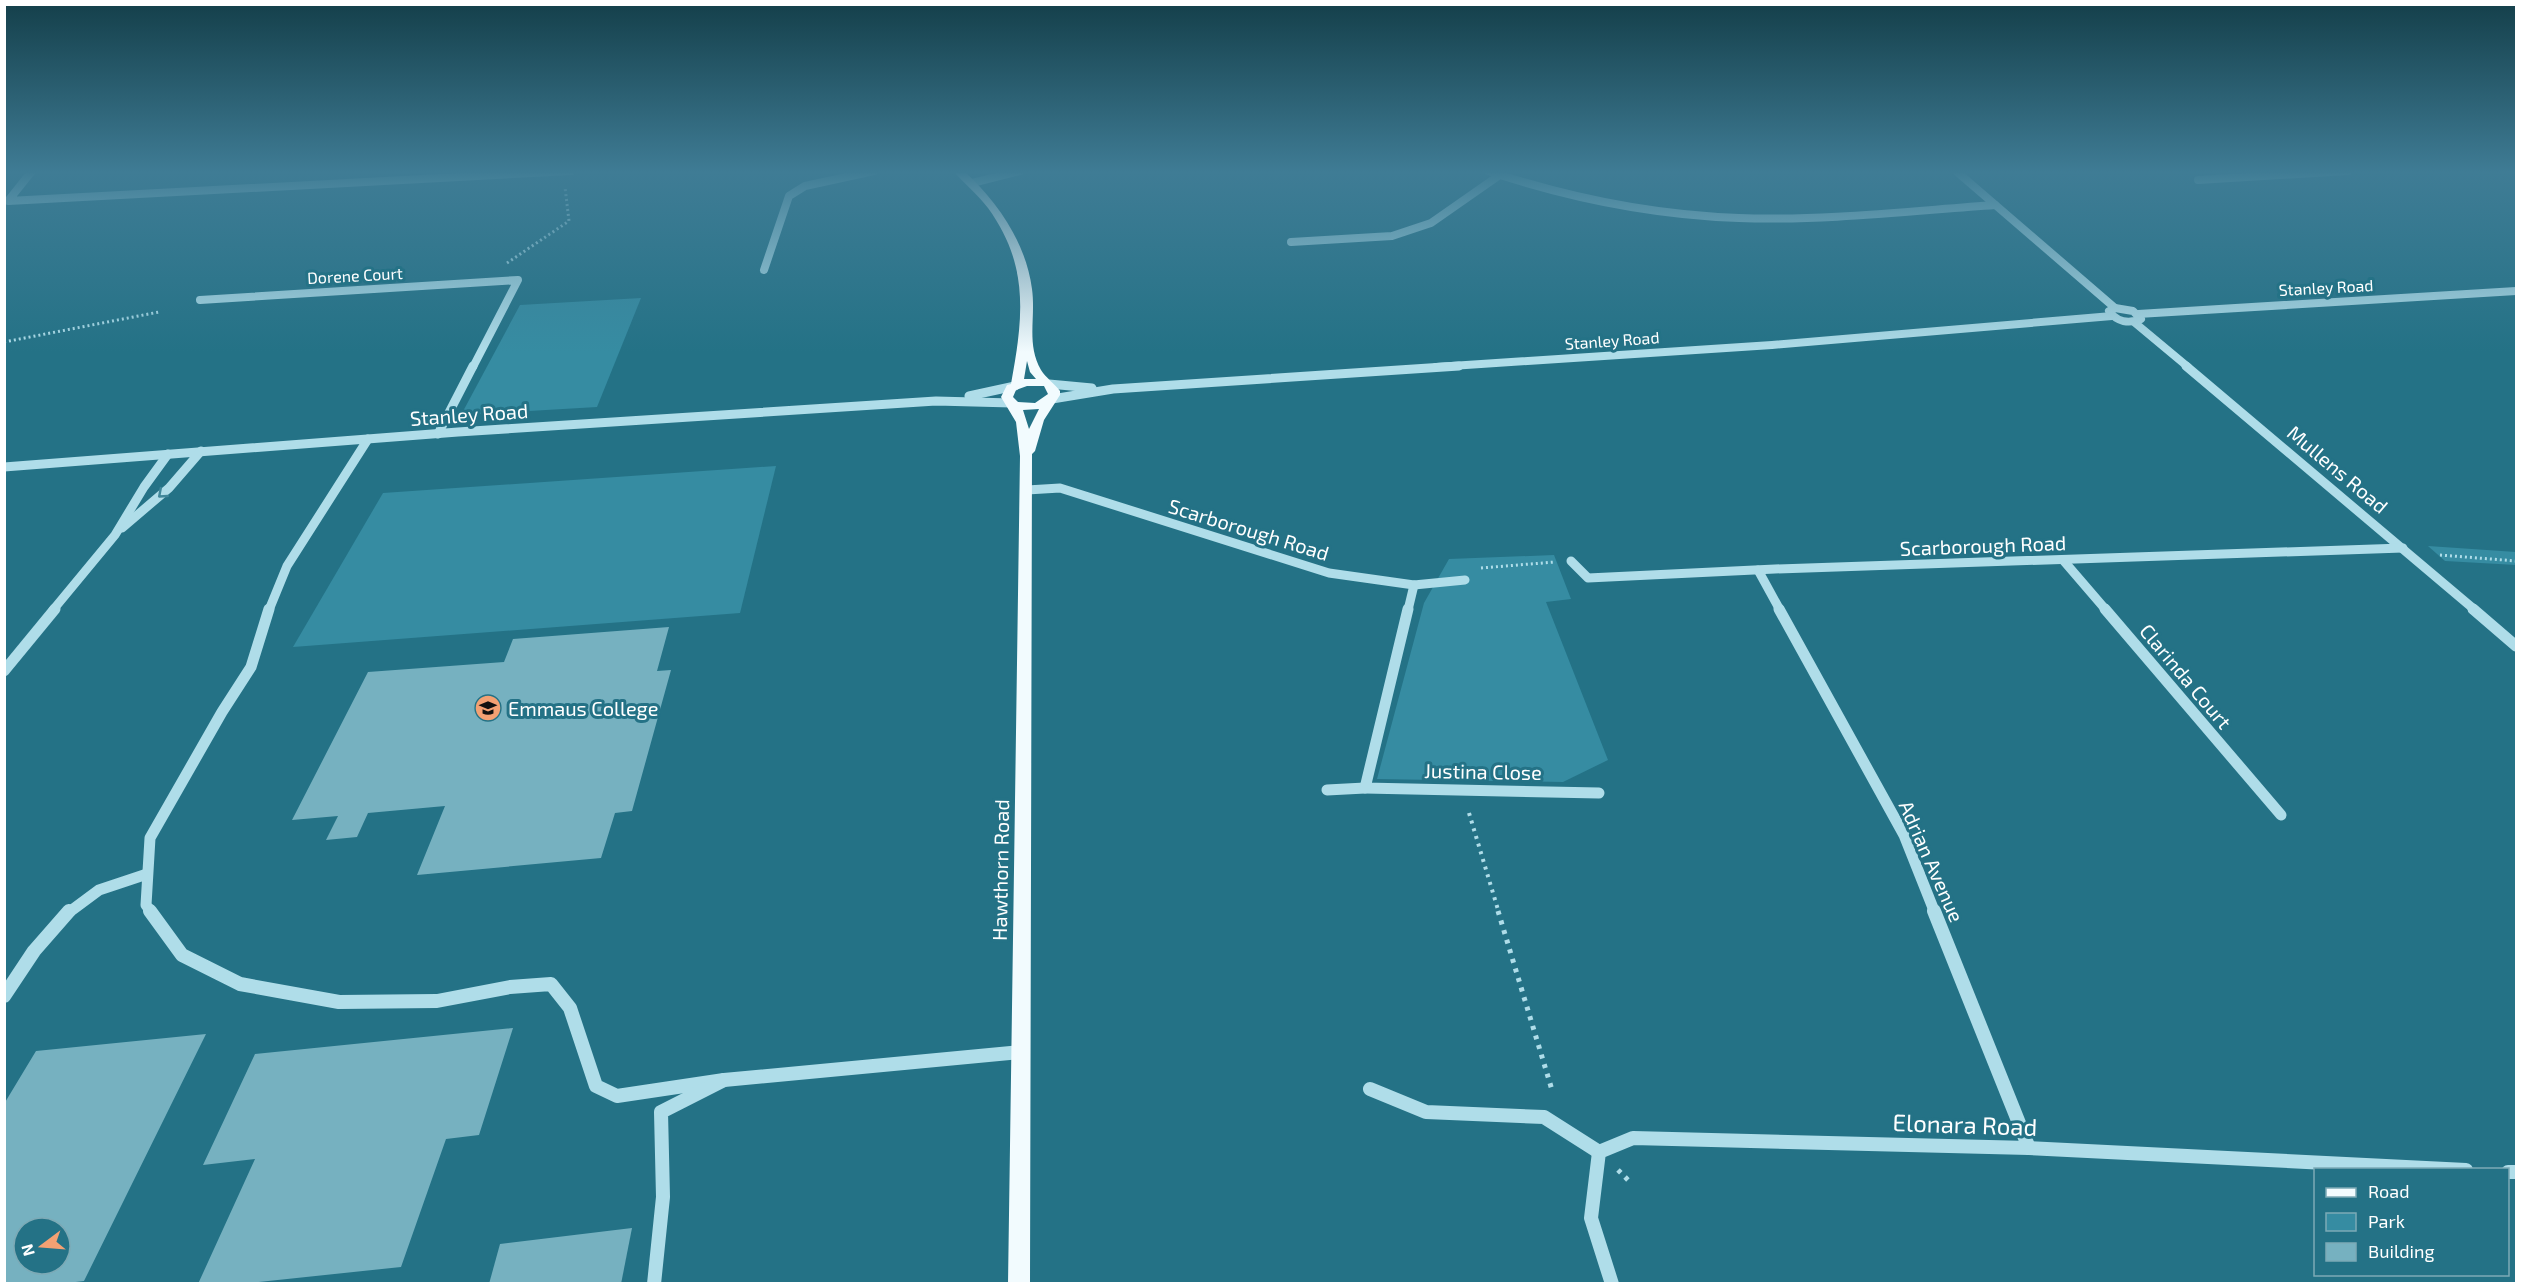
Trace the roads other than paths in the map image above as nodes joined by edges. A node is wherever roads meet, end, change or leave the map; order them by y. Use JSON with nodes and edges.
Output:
{"nodes":[{"id":1,"x":777,"y":231,"type":"edge"},
{"id":2,"x":1006,"y":231,"type":"edge"},
{"id":3,"x":1405,"y":231,"type":"edge"},
{"id":4,"x":2024,"y":231,"type":"edge"},
{"id":5,"x":1291,"y":242,"type":"dead end"},
{"id":6,"x":764,"y":270,"type":"dead end"},
{"id":7,"x":2514,"y":293,"type":"edge"},
{"id":8,"x":200,"y":300,"type":"dead end"},
{"id":9,"x":2113,"y":312,"type":"junction"},
{"id":10,"x":2136,"y":318,"type":"junction"},
{"id":11,"x":1026,"y":337,"type":"junction"},
{"id":12,"x":1048,"y":384,"type":"junction"},
{"id":13,"x":1016,"y":385,"type":"junction"},
{"id":14,"x":1113,"y":389,"type":"junction"},
{"id":15,"x":1051,"y":399,"type":"junction"},
{"id":16,"x":936,"y":400,"type":"junction"},
{"id":17,"x":1013,"y":404,"type":"junction"},
{"id":18,"x":438,"y":434,"type":"junction"},
{"id":19,"x":368,"y":439,"type":"junction"},
{"id":20,"x":201,"y":451,"type":"junction"},
{"id":21,"x":168,"y":454,"type":"junction"},
{"id":22,"x":1026,"y":456,"type":"junction"},
{"id":23,"x":4,"y":467,"type":"edge"},
{"id":24,"x":1027,"y":490,"type":"junction"},
{"id":25,"x":115,"y":535,"type":"junction"},
{"id":26,"x":2403,"y":548,"type":"junction"},
{"id":27,"x":2063,"y":560,"type":"junction"},
{"id":28,"x":1571,"y":561,"type":"dead end"},
{"id":29,"x":1758,"y":570,"type":"junction"},
{"id":30,"x":1465,"y":580,"type":"dead end"},
{"id":31,"x":1414,"y":585,"type":"junction"},
{"id":32,"x":2517,"y":646,"type":"edge"},
{"id":33,"x":4,"y":671,"type":"edge"},
{"id":34,"x":1365,"y":788,"type":"junction"},
{"id":35,"x":1327,"y":790,"type":"dead end"},
{"id":36,"x":1599,"y":793,"type":"dead end"},
{"id":37,"x":2281,"y":815,"type":"dead end"},
{"id":38,"x":147,"y":873,"type":"junction"},
{"id":39,"x":4,"y":996,"type":"edge"},
{"id":40,"x":1021,"y":1052,"type":"junction"},
{"id":41,"x":724,"y":1080,"type":"junction"},
{"id":42,"x":1370,"y":1089,"type":"dead end"},
{"id":43,"x":2029,"y":1148,"type":"junction"},
{"id":44,"x":1599,"y":1152,"type":"junction"},
{"id":45,"x":2426,"y":1168,"type":"edge"},
{"id":46,"x":654,"y":1284,"type":"edge"},
{"id":47,"x":1019,"y":1284,"type":"edge"},
{"id":48,"x":1611,"y":1284,"type":"edge"}],
"edges":[{"from":1,"to":6,"type":"street"},
{"from":2,"to":11,"type":"main road"},
{"from":3,"to":5,"type":"street"},
{"from":4,"to":9,"type":"street"},
{"from":7,"to":10,"type":"street","name":"Stanley Road"},
{"from":8,"to":18,"type":"street","name":"Dorene Court"},
{"from":9,"to":10,"type":"street"},
{"from":9,"to":10,"type":"street"},
{"from":9,"to":14,"type":"street","name":"Stanley Road"},
{"from":10,"to":26,"type":"street","name":"Mullens Road"},
{"from":11,"to":12,"type":"main road"},
{"from":11,"to":13,"type":"main road"},
{"from":12,"to":13,"type":"main road"},
{"from":12,"to":14,"type":"street","name":"Stanley Road"},
{"from":12,"to":15,"type":"main road"},
{"from":13,"to":16,"type":"street","name":"Stanley Road"},
{"from":13,"to":17,"type":"main road"},
{"from":14,"to":15,"type":"street","name":"Stanley Road"},
{"from":15,"to":17,"type":"main road"},
{"from":15,"to":22,"type":"main road","name":"Hawthorn Road"},
{"from":16,"to":17,"type":"street","name":"Stanley Road"},
{"from":16,"to":18,"type":"street","name":"Stanley Road"},
{"from":17,"to":22,"type":"main road","name":"Hawthorn Road"},
{"from":18,"to":19,"type":"street","name":"Stanley Road"},
{"from":19,"to":20,"type":"street","name":"Stanley Road"},
{"from":19,"to":38,"type":"street"},
{"from":20,"to":21,"type":"street","name":"Stanley Road"},
{"from":20,"to":25,"type":"street","one_way":true},
{"from":21,"to":23,"type":"street","name":"Stanley Road"},
{"from":21,"to":25,"type":"street"},
{"from":22,"to":24,"type":"main road","name":"Hawthorn Road"},
{"from":24,"to":31,"type":"street","name":"Scarborough Road"},
{"from":24,"to":40,"type":"main road","name":"Hawthorn Road"},
{"from":25,"to":33,"type":"street"},
{"from":26,"to":27,"type":"street","name":"Scarborough Road"},
{"from":26,"to":32,"type":"street","name":"Mullens Road"},
{"from":27,"to":29,"type":"street","name":"Scarborough Road"},
{"from":27,"to":37,"type":"street","name":"Clarinda Court"},
{"from":28,"to":29,"type":"street","name":"Scarborough Road"},
{"from":29,"to":43,"type":"street","name":"Adrian Avenue"},
{"from":30,"to":31,"type":"street","name":"Scarborough Road"},
{"from":31,"to":34,"type":"street"},
{"from":34,"to":35,"type":"street","name":"Justina Close"},
{"from":34,"to":36,"type":"street","name":"Justina Close"},
{"from":38,"to":39,"type":"street"},
{"from":38,"to":41,"type":"street"},
{"from":40,"to":41,"type":"street"},
{"from":40,"to":47,"type":"main road","name":"Hawthorn Road"},
{"from":41,"to":46,"type":"street"},
{"from":42,"to":44,"type":"street"},
{"from":43,"to":44,"type":"street","name":"Elonara Road"},
{"from":43,"to":45,"type":"street","name":"Elonara Road"},
{"from":44,"to":48,"type":"street"}]}
